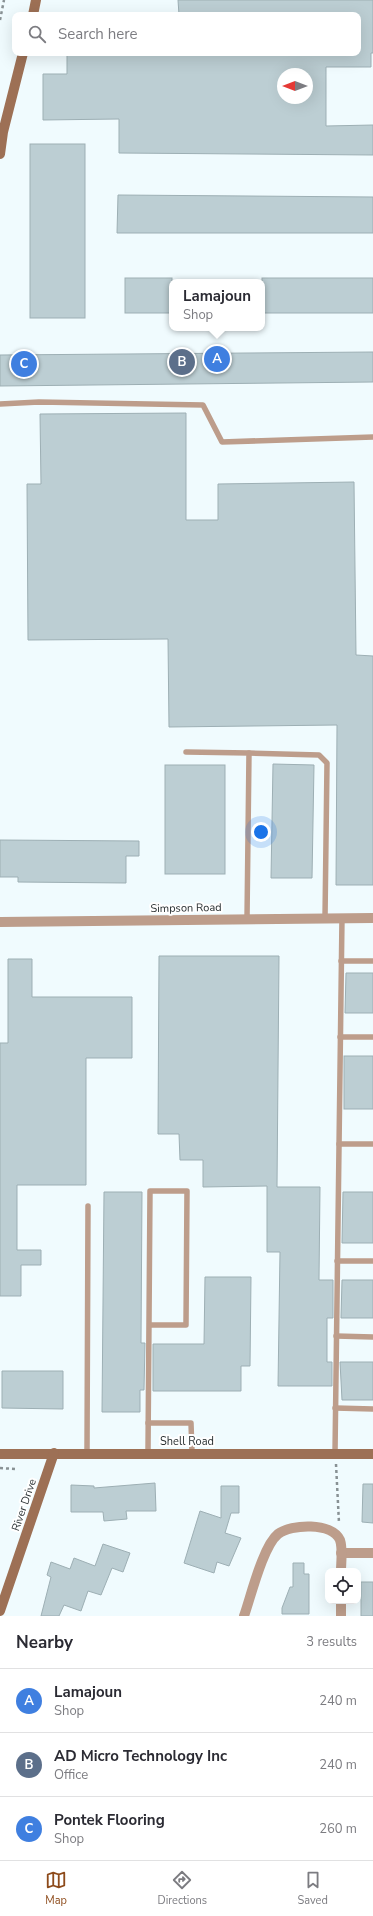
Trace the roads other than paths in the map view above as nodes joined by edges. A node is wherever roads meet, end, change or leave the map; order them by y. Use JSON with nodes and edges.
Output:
{"nodes":[{"id":1,"x":36,"y":0,"type":"edge"},
{"id":2,"x":34,"y":12,"type":"edge"},
{"id":3,"x":22,"y":56,"type":"edge"},
{"id":4,"x":0,"y":154,"type":"edge"},
{"id":5,"x":0,"y":404,"type":"edge"},
{"id":6,"x":373,"y":437,"type":"edge"},
{"id":7,"x":186,"y":752,"type":"dead end"},
{"id":8,"x":248,"y":753,"type":"junction"},
{"id":9,"x":325,"y":918,"type":"junction"},
{"id":10,"x":342,"y":918,"type":"junction"},
{"id":11,"x":373,"y":918,"type":"edge"},
{"id":12,"x":247,"y":919,"type":"junction"},
{"id":13,"x":0,"y":922,"type":"edge"},
{"id":14,"x":341,"y":961,"type":"junction"},
{"id":15,"x":373,"y":961,"type":"edge"},
{"id":16,"x":340,"y":1037,"type":"junction"},
{"id":17,"x":373,"y":1037,"type":"edge"},
{"id":18,"x":339,"y":1144,"type":"junction"},
{"id":19,"x":373,"y":1144,"type":"edge"},
{"id":20,"x":88,"y":1206,"type":"dead end"},
{"id":21,"x":337,"y":1261,"type":"junction"},
{"id":22,"x":373,"y":1261,"type":"edge"},
{"id":23,"x":148,"y":1326,"type":"junction"},
{"id":24,"x":336,"y":1336,"type":"junction"},
{"id":25,"x":373,"y":1336,"type":"edge"},
{"id":26,"x":335,"y":1408,"type":"junction"},
{"id":27,"x":373,"y":1408,"type":"edge"},
{"id":28,"x":148,"y":1423,"type":"junction"},
{"id":29,"x":148,"y":1452,"type":"junction"},
{"id":30,"x":54,"y":1453,"type":"junction"},
{"id":31,"x":87,"y":1453,"type":"junction"},
{"id":32,"x":192,"y":1453,"type":"junction"},
{"id":33,"x":335,"y":1453,"type":"junction"},
{"id":34,"x":0,"y":1454,"type":"edge"},
{"id":35,"x":373,"y":1454,"type":"edge"},
{"id":36,"x":341,"y":1553,"type":"junction"},
{"id":37,"x":373,"y":1553,"type":"edge"},
{"id":38,"x":341,"y":1568,"type":"edge"},
{"id":39,"x":341,"y":1604,"type":"edge"},
{"id":40,"x":0,"y":1611,"type":"edge"},
{"id":41,"x":244,"y":1616,"type":"edge"},
{"id":42,"x":341,"y":1616,"type":"edge"}],
"edges":[{"from":1,"to":2,"type":"street"},
{"from":3,"to":4,"type":"street"},
{"from":5,"to":6,"type":"lane"},
{"from":7,"to":8,"type":"lane"},
{"from":8,"to":9,"type":"lane"},
{"from":8,"to":12,"type":"lane"},
{"from":9,"to":10,"type":"street","name":"Simpson Road"},
{"from":9,"to":12,"type":"street","name":"Simpson Road"},
{"from":10,"to":11,"type":"street","name":"Simpson Road"},
{"from":10,"to":14,"type":"lane"},
{"from":12,"to":13,"type":"street","name":"Simpson Road"},
{"from":14,"to":15,"type":"lane"},
{"from":14,"to":16,"type":"lane"},
{"from":16,"to":17,"type":"lane"},
{"from":16,"to":18,"type":"lane"},
{"from":18,"to":19,"type":"lane"},
{"from":18,"to":21,"type":"lane"},
{"from":20,"to":31,"type":"lane"},
{"from":21,"to":22,"type":"lane"},
{"from":21,"to":24,"type":"lane"},
{"from":23,"to":23,"type":"lane"},
{"from":23,"to":28,"type":"lane"},
{"from":24,"to":25,"type":"lane"},
{"from":24,"to":26,"type":"lane"},
{"from":26,"to":27,"type":"lane"},
{"from":26,"to":33,"type":"lane"},
{"from":28,"to":29,"type":"lane"},
{"from":28,"to":32,"type":"lane"},
{"from":29,"to":31,"type":"street","name":"Shell Road"},
{"from":29,"to":32,"type":"street","name":"Shell Road"},
{"from":30,"to":31,"type":"street","name":"Shell Road"},
{"from":30,"to":34,"type":"street","name":"Shell Road"},
{"from":30,"to":40,"type":"street","name":"River Drive"},
{"from":32,"to":33,"type":"street","name":"Shell Road"},
{"from":33,"to":35,"type":"street","name":"Shell Road"},
{"from":36,"to":37,"type":"street"},
{"from":36,"to":38,"type":"street"},
{"from":36,"to":41,"type":"street"},
{"from":39,"to":42,"type":"street"}]}
